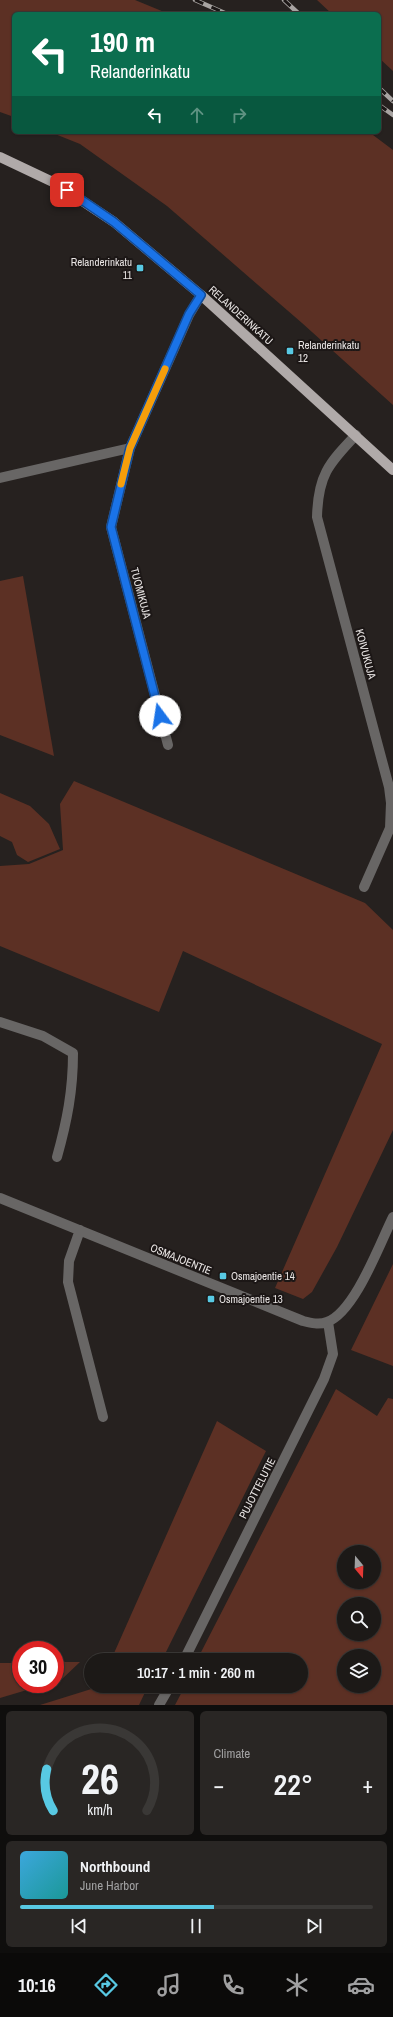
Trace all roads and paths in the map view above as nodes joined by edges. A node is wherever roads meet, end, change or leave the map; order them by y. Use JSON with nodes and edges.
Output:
{"nodes":[{"id":1,"x":0,"y":157,"type":"edge"},
{"id":2,"x":201,"y":295,"type":"junction"},
{"id":3,"x":356,"y":435,"type":"junction"},
{"id":4,"x":130,"y":448,"type":"junction"},
{"id":5,"x":393,"y":470,"type":"edge"},
{"id":6,"x":0,"y":478,"type":"edge"},
{"id":7,"x":168,"y":745,"type":"dead end"},
{"id":8,"x":364,"y":887,"type":"dead end"},
{"id":9,"x":0,"y":1022,"type":"edge"},
{"id":10,"x":57,"y":1157,"type":"dead end"},
{"id":11,"x":0,"y":1198,"type":"edge"},
{"id":12,"x":393,"y":1217,"type":"edge"},
{"id":13,"x":80,"y":1230,"type":"junction"},
{"id":14,"x":328,"y":1322,"type":"junction"},
{"id":15,"x":103,"y":1417,"type":"dead end"},
{"id":16,"x":187,"y":1653,"type":"edge"},
{"id":17,"x":166,"y":1693,"type":"edge"},
{"id":18,"x":159,"y":1705,"type":"edge"}],
"edges":[{"from":1,"to":2,"type":"main road","name":"RELANDERINKATU"},
{"from":2,"to":3,"type":"main road","name":"RELANDERINKATU"},
{"from":2,"to":4,"type":"street","name":"TUOMIKUJA"},
{"from":3,"to":5,"type":"main road","name":"RELANDERINKATU"},
{"from":3,"to":8,"type":"street","name":"KOIVUKUJA"},
{"from":4,"to":6,"type":"street"},
{"from":4,"to":7,"type":"street","name":"TUOMIKUJA"},
{"from":9,"to":10,"type":"street"},
{"from":11,"to":13,"type":"street","name":"OSMAJOENTIE"},
{"from":12,"to":14,"type":"street"},
{"from":13,"to":14,"type":"street","name":"OSMAJOENTIE"},
{"from":13,"to":15,"type":"street"},
{"from":14,"to":16,"type":"street","name":"PUJOTTELUTIE"},
{"from":17,"to":18,"type":"street"}]}
